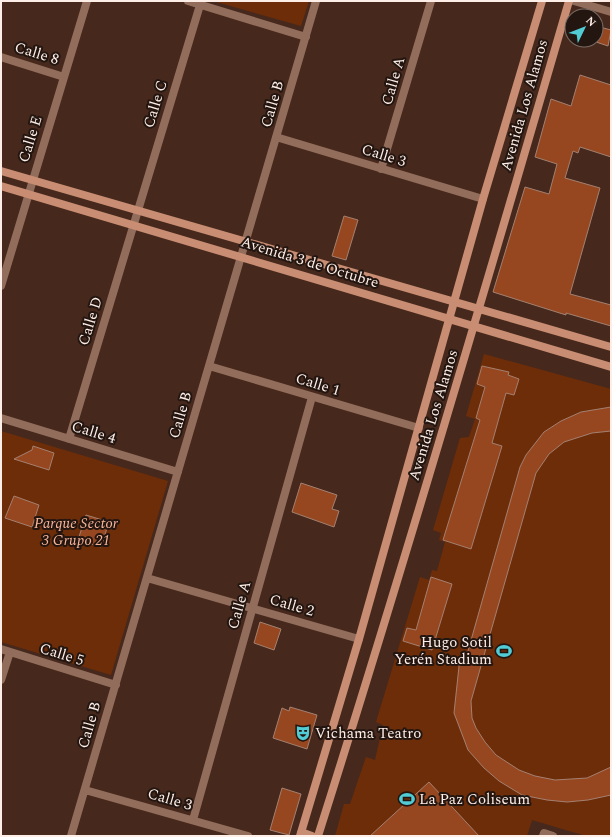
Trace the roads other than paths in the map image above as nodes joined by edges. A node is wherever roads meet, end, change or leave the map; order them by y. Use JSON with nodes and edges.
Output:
{"nodes":[{"id":1,"x":87,"y":1,"type":"edge"},
{"id":2,"x":188,"y":1,"type":"edge"},
{"id":3,"x":316,"y":1,"type":"edge"},
{"id":4,"x":431,"y":1,"type":"edge"},
{"id":5,"x":542,"y":1,"type":"edge"},
{"id":6,"x":569,"y":1,"type":"edge"},
{"id":7,"x":574,"y":1,"type":"edge"},
{"id":8,"x":200,"y":4,"type":"junction"},
{"id":9,"x":611,"y":12,"type":"edge"},
{"id":10,"x":306,"y":37,"type":"junction"},
{"id":11,"x":1,"y":57,"type":"edge"},
{"id":12,"x":64,"y":77,"type":"junction"},
{"id":13,"x":276,"y":137,"type":"junction"},
{"id":14,"x":381,"y":169,"type":"junction"},
{"id":15,"x":1,"y":171,"type":"edge"},
{"id":16,"x":33,"y":180,"type":"junction"},
{"id":17,"x":1,"y":186,"type":"edge"},
{"id":18,"x":28,"y":194,"type":"junction"},
{"id":19,"x":483,"y":199,"type":"junction"},
{"id":20,"x":138,"y":211,"type":"junction"},
{"id":21,"x":134,"y":224,"type":"junction"},
{"id":22,"x":245,"y":243,"type":"junction"},
{"id":23,"x":241,"y":256,"type":"junction"},
{"id":24,"x":1,"y":286,"type":"edge"},
{"id":25,"x":454,"y":301,"type":"junction"},
{"id":26,"x":480,"y":308,"type":"junction"},
{"id":27,"x":450,"y":319,"type":"junction"},
{"id":28,"x":474,"y":326,"type":"junction"},
{"id":29,"x":611,"y":347,"type":"edge"},
{"id":30,"x":209,"y":366,"type":"junction"},
{"id":31,"x":611,"y":367,"type":"edge"},
{"id":32,"x":312,"y":396,"type":"junction"},
{"id":33,"x":1,"y":418,"type":"edge"},
{"id":34,"x":419,"y":428,"type":"junction"},
{"id":35,"x":69,"y":439,"type":"junction"},
{"id":36,"x":178,"y":472,"type":"junction"},
{"id":37,"x":147,"y":578,"type":"junction"},
{"id":38,"x":252,"y":608,"type":"junction"},
{"id":39,"x":359,"y":639,"type":"junction"},
{"id":40,"x":1,"y":649,"type":"edge"},
{"id":41,"x":10,"y":652,"type":"junction"},
{"id":42,"x":1,"y":680,"type":"edge"},
{"id":43,"x":116,"y":685,"type":"junction"},
{"id":44,"x":85,"y":790,"type":"junction"},
{"id":45,"x":193,"y":820,"type":"junction"},
{"id":46,"x":300,"y":834,"type":"edge"},
{"id":47,"x":544,"y":835,"type":"edge"},
{"id":48,"x":71,"y":836,"type":"edge"},
{"id":49,"x":248,"y":836,"type":"edge"},
{"id":50,"x":312,"y":836,"type":"edge"},
{"id":51,"x":318,"y":836,"type":"edge"},
{"id":52,"x":553,"y":836,"type":"edge"}],
"edges":[{"from":1,"to":12,"type":"street","name":"Calle E"},
{"from":2,"to":8,"type":"street"},
{"from":3,"to":10,"type":"street","name":"Calle B"},
{"from":4,"to":14,"type":"street","name":"Calle A"},
{"from":5,"to":19,"type":"street","name":"Avenida Los Alamos"},
{"from":6,"to":26,"type":"street","name":"Avenida Los Alamos"},
{"from":7,"to":9,"type":"street"},
{"from":8,"to":10,"type":"street"},
{"from":8,"to":20,"type":"street","name":"Calle C"},
{"from":10,"to":13,"type":"street","name":"Calle B"},
{"from":11,"to":12,"type":"street","name":"Calle 8"},
{"from":12,"to":16,"type":"street","name":"Calle E"},
{"from":13,"to":14,"type":"street","name":"Calle 3"},
{"from":13,"to":22,"type":"street","name":"Calle B"},
{"from":14,"to":19,"type":"street","name":"Calle 3"},
{"from":15,"to":16,"type":"street","name":"Avenida 3 de Octubre"},
{"from":16,"to":18,"type":"street","name":"Calle E"},
{"from":16,"to":20,"type":"street","name":"Avenida 3 de Octubre"},
{"from":17,"to":18,"type":"street","name":"Avenida 3 de Octubre"},
{"from":18,"to":21,"type":"street","name":"Avenida 3 de Octubre"},
{"from":18,"to":24,"type":"street","name":"Calle E"},
{"from":19,"to":25,"type":"street","name":"Avenida Los Alamos"},
{"from":20,"to":21,"type":"street","name":"Calle D"},
{"from":20,"to":22,"type":"street","name":"Avenida 3 de Octubre"},
{"from":21,"to":23,"type":"street","name":"Avenida 3 de Octubre"},
{"from":21,"to":35,"type":"street","name":"Calle D"},
{"from":22,"to":23,"type":"street","name":"Calle B"},
{"from":22,"to":25,"type":"street","name":"Avenida 3 de Octubre"},
{"from":23,"to":27,"type":"street","name":"Avenida 3 de Octubre"},
{"from":23,"to":30,"type":"street","name":"Calle B"},
{"from":25,"to":26,"type":"street","name":"Avenida 3 de Octubre"},
{"from":25,"to":27,"type":"street","name":"Avenida Los Alamos"},
{"from":26,"to":28,"type":"street","name":"Avenida Los Alamos"},
{"from":26,"to":29,"type":"street","name":"Avenida 3 de Octubre"},
{"from":27,"to":28,"type":"street","name":"Avenida 3 de Octubre"},
{"from":27,"to":34,"type":"street","name":"Avenida Los Alamos"},
{"from":28,"to":31,"type":"street","name":"Avenida 3 de Octubre"},
{"from":28,"to":51,"type":"street","name":"Avenida Los Alamos"},
{"from":30,"to":32,"type":"street","name":"Calle 1"},
{"from":30,"to":36,"type":"street","name":"Calle B"},
{"from":32,"to":34,"type":"street","name":"Calle 1"},
{"from":32,"to":38,"type":"street","name":"Calle A"},
{"from":33,"to":35,"type":"street","name":"Calle 4"},
{"from":34,"to":39,"type":"street","name":"Avenida Los Alamos"},
{"from":35,"to":36,"type":"street","name":"Calle 4"},
{"from":36,"to":37,"type":"street","name":"Calle B"},
{"from":37,"to":38,"type":"street","name":"Calle 2"},
{"from":37,"to":43,"type":"street","name":"Calle B"},
{"from":38,"to":39,"type":"street","name":"Calle 2"},
{"from":38,"to":45,"type":"street","name":"Calle A"},
{"from":39,"to":46,"type":"street","name":"Avenida Los Alamos"},
{"from":40,"to":41,"type":"street","name":"Calle 5"},
{"from":41,"to":42,"type":"street"},
{"from":41,"to":43,"type":"street","name":"Calle 5"},
{"from":43,"to":44,"type":"street","name":"Calle B"},
{"from":44,"to":45,"type":"street","name":"Calle 3"},
{"from":44,"to":48,"type":"street","name":"Calle B"},
{"from":45,"to":49,"type":"street","name":"Calle 3"},
{"from":46,"to":50,"type":"street"},
{"from":47,"to":52,"type":"street"}]}
